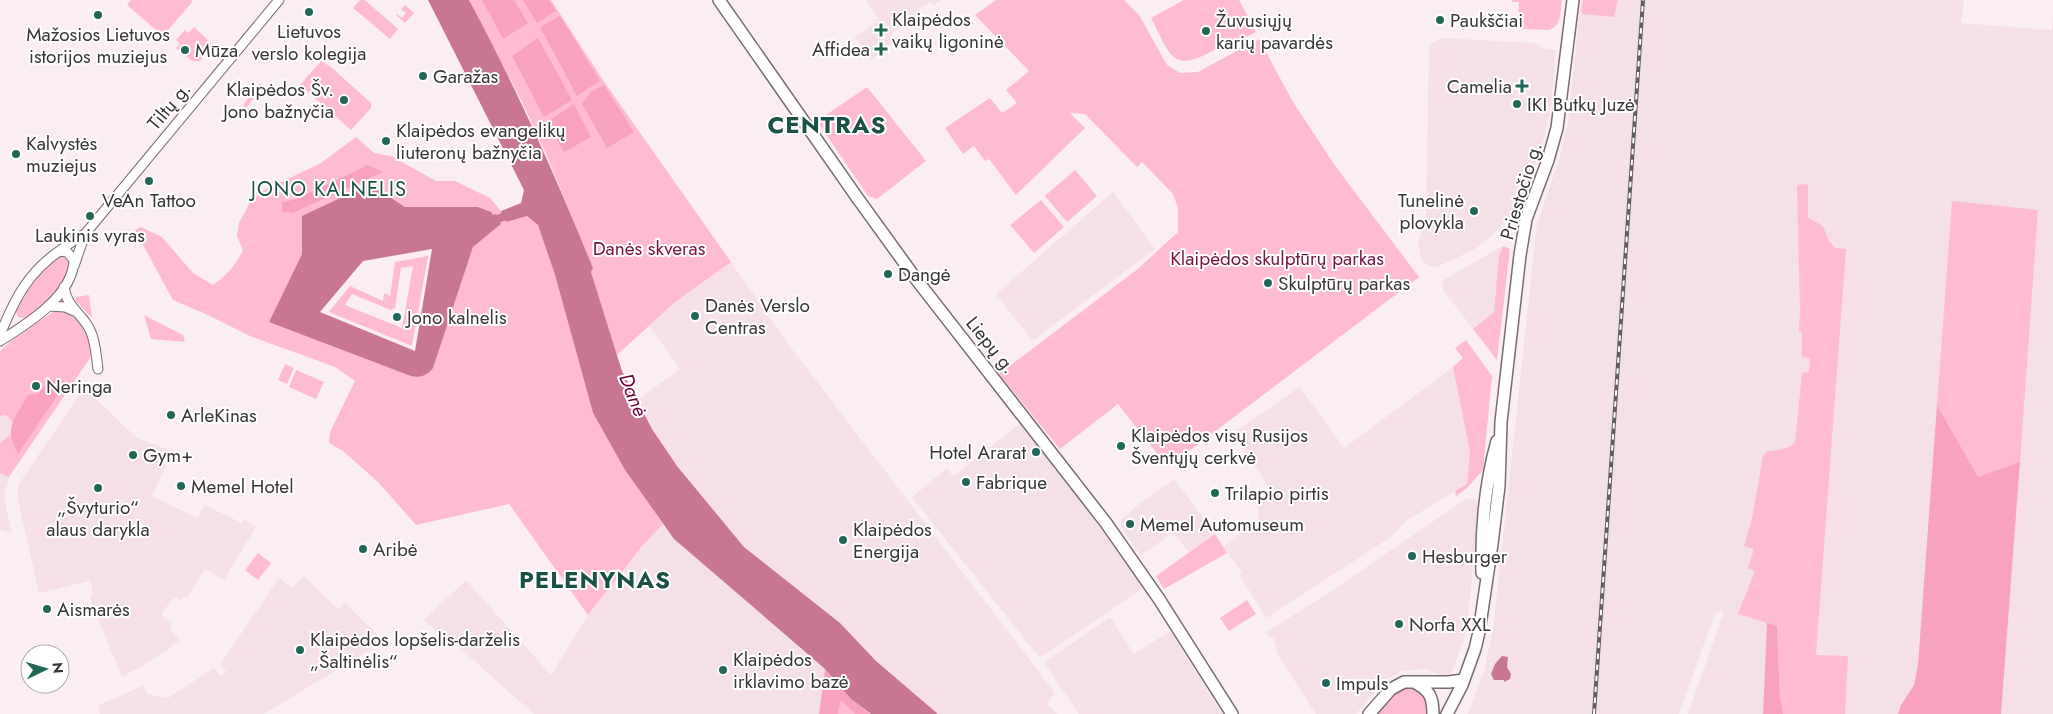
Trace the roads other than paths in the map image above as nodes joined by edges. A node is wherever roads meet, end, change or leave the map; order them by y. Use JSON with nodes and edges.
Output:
{"nodes":[{"id":1,"x":278,"y":0,"type":"edge"},
{"id":2,"x":719,"y":0,"type":"edge"},
{"id":3,"x":1573,"y":0,"type":"edge"},
{"id":4,"x":85,"y":234,"type":"junction"},
{"id":5,"x":59,"y":251,"type":"junction"},
{"id":6,"x":74,"y":268,"type":"junction"},
{"id":7,"x":64,"y":287,"type":"junction"},
{"id":8,"x":48,"y":306,"type":"junction"},
{"id":9,"x":12,"y":309,"type":"junction"},
{"id":10,"x":76,"y":312,"type":"junction"},
{"id":11,"x":28,"y":322,"type":"junction"},
{"id":12,"x":0,"y":336,"type":"edge"},
{"id":13,"x":0,"y":341,"type":"edge"},
{"id":14,"x":98,"y":369,"type":"dead end"},
{"id":15,"x":1413,"y":681,"type":"junction"},
{"id":16,"x":1463,"y":682,"type":"junction"},
{"id":17,"x":1232,"y":714,"type":"edge"},
{"id":18,"x":1369,"y":714,"type":"edge"},
{"id":19,"x":1433,"y":714,"type":"edge"},
{"id":20,"x":1447,"y":714,"type":"edge"},
{"id":21,"x":1457,"y":714,"type":"edge"}],
"edges":[{"from":1,"to":4,"type":"street","name":"Tiltų g."},
{"from":2,"to":17,"type":"main road","name":"Liepų g."},
{"from":3,"to":16,"type":"main road","name":"Priestočio g."},
{"from":4,"to":5,"type":"street","name":"Tiltų g."},
{"from":4,"to":6,"type":"street","name":"Tiltų g."},
{"from":5,"to":6,"type":"street"},
{"from":5,"to":9,"type":"street","name":"Tiltų g."},
{"from":6,"to":7,"type":"street","name":"Tiltų g."},
{"from":7,"to":8,"type":"street","name":"Tiltų g."},
{"from":7,"to":10,"type":"street"},
{"from":8,"to":10,"type":"street"},
{"from":8,"to":11,"type":"street","name":"Tiltų g."},
{"from":9,"to":11,"type":"street"},
{"from":9,"to":12,"type":"street","name":"Tiltų g."},
{"from":10,"to":14,"type":"street"},
{"from":11,"to":13,"type":"street","name":"Tiltų g."},
{"from":15,"to":16,"type":"main road"},
{"from":15,"to":18,"type":"main road"},
{"from":15,"to":19,"type":"main road"},
{"from":16,"to":20,"type":"main road","name":"Priestočio g."},
{"from":16,"to":21,"type":"main road"}]}
